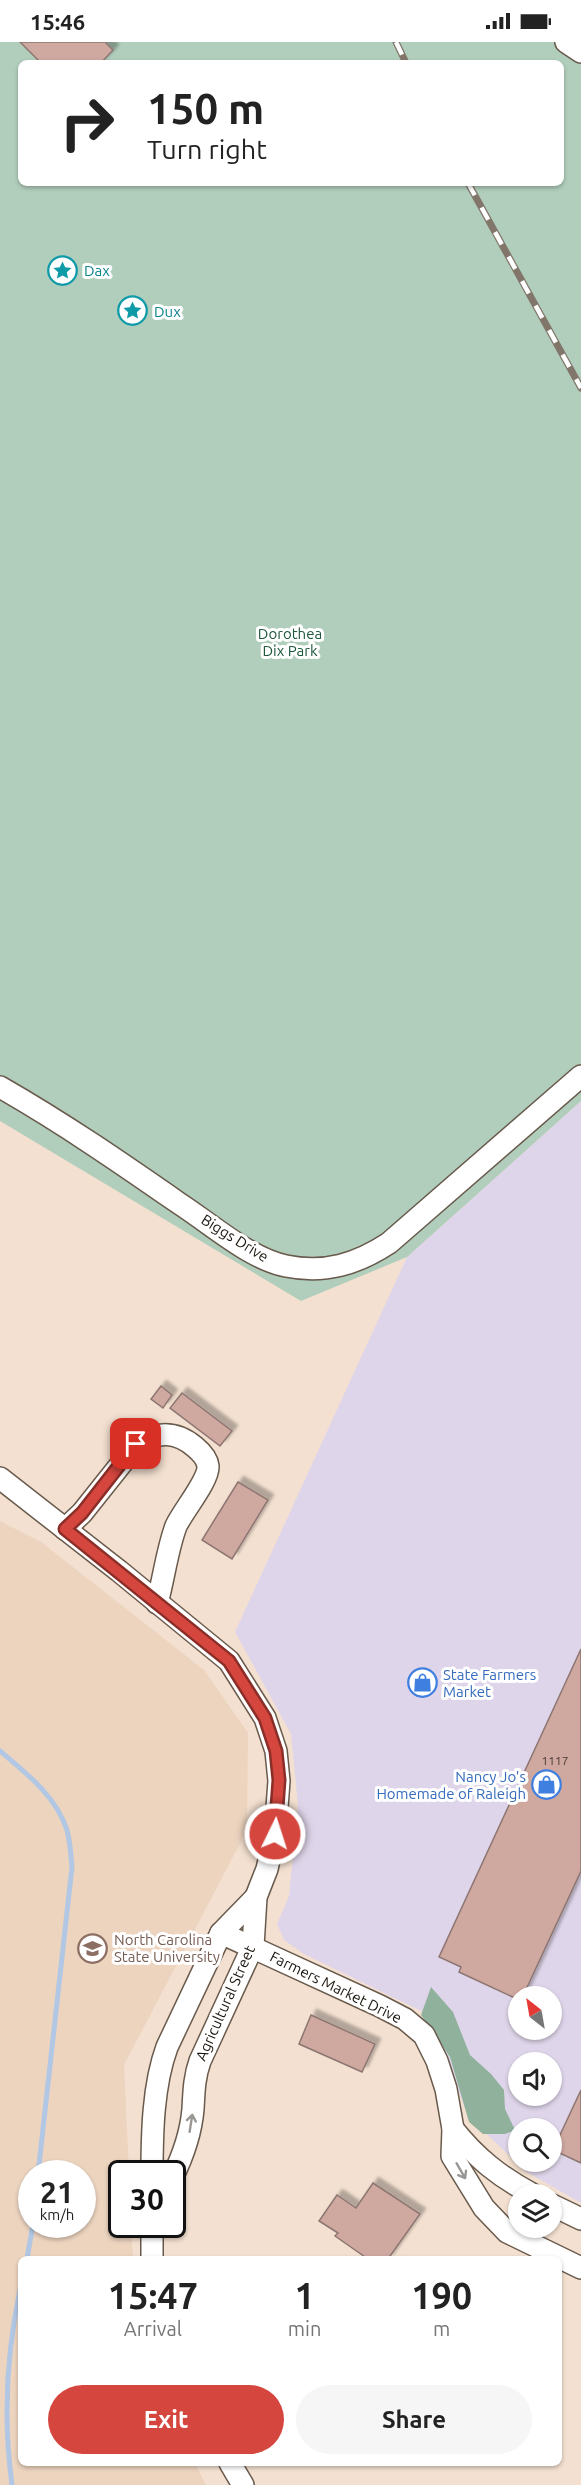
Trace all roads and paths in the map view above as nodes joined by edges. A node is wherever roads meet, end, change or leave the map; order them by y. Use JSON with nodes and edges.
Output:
{"nodes":[{"id":1,"x":566,"y":42,"type":"edge"},
{"id":2,"x":581,"y":52,"type":"edge"},
{"id":3,"x":581,"y":1076,"type":"edge"},
{"id":4,"x":0,"y":1087,"type":"edge"},
{"id":5,"x":0,"y":1478,"type":"edge"},
{"id":6,"x":65,"y":1529,"type":"junction"},
{"id":7,"x":158,"y":1603,"type":"junction"},
{"id":8,"x":256,"y":1897,"type":"junction"},
{"id":9,"x":221,"y":1933,"type":"junction"},
{"id":10,"x":253,"y":1946,"type":"junction"},
{"id":11,"x":453,"y":2129,"type":"junction"},
{"id":12,"x":153,"y":2160,"type":"edge"},
{"id":13,"x":180,"y":2160,"type":"edge"},
{"id":14,"x":505,"y":2180,"type":"junction"},
{"id":15,"x":513,"y":2184,"type":"edge"},
{"id":16,"x":484,"y":2208,"type":"junction"},
{"id":17,"x":562,"y":2210,"type":"edge"},
{"id":18,"x":581,"y":2219,"type":"edge"},
{"id":19,"x":152,"y":2238,"type":"edge"},
{"id":20,"x":152,"y":2256,"type":"edge"},
{"id":21,"x":556,"y":2256,"type":"edge"},
{"id":22,"x":562,"y":2259,"type":"edge"},
{"id":23,"x":581,"y":2268,"type":"edge"},
{"id":24,"x":232,"y":2466,"type":"edge"},
{"id":25,"x":243,"y":2485,"type":"edge"}],
"edges":[{"from":1,"to":2,"type":"street"},
{"from":3,"to":4,"type":"street","name":"Biggs Drive"},
{"from":5,"to":6,"type":"street","name":"Agricultural Street"},
{"from":6,"to":7,"type":"street","name":"Agricultural Street"},
{"from":6,"to":7,"type":"street"},
{"from":7,"to":8,"type":"street","name":"Agricultural Street"},
{"from":8,"to":9,"type":"street","name":"Agricultural Street"},
{"from":8,"to":10,"type":"street","name":"Agricultural Street"},
{"from":9,"to":10,"type":"street","name":"Farmers Market Drive"},
{"from":9,"to":12,"type":"street","name":"Agricultural Street"},
{"from":10,"to":11,"type":"street","name":"Farmers Market Drive"},
{"from":13,"to":10,"type":"street","name":"Agricultural Street","one_way":true},
{"from":11,"to":14,"type":"street"},
{"from":11,"to":16,"type":"street","name":"Farmers Market Drive","one_way":true},
{"from":14,"to":15,"type":"street"},
{"from":14,"to":16,"type":"street"},
{"from":16,"to":21,"type":"street","name":"Farmers Market Drive"},
{"from":17,"to":18,"type":"street"},
{"from":19,"to":20,"type":"street"},
{"from":22,"to":23,"type":"street","name":"Farmers Market Drive"},
{"from":24,"to":25,"type":"street"}]}
